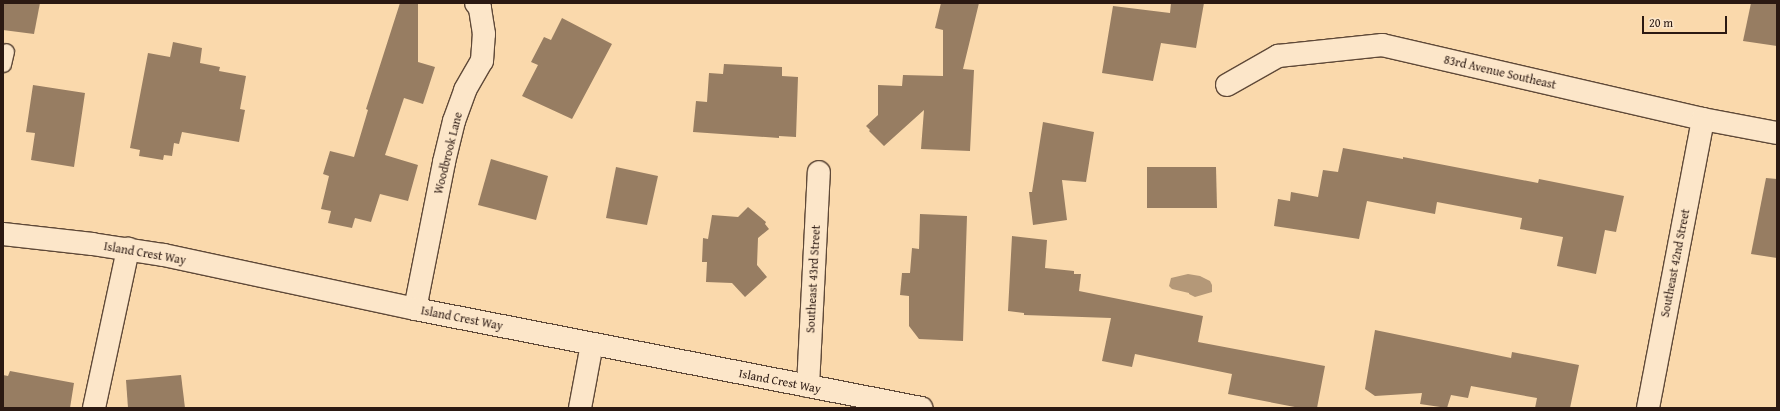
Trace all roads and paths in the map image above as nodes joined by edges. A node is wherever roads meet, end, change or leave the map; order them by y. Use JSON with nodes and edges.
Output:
{"nodes":[{"id":1,"x":476,"y":3,"type":"edge"},
{"id":2,"x":1227,"y":85,"type":"dead end"},
{"id":3,"x":1703,"y":119,"type":"junction"},
{"id":4,"x":1777,"y":133,"type":"edge"},
{"id":5,"x":819,"y":172,"type":"dead end"},
{"id":6,"x":3,"y":234,"type":"edge"},
{"id":7,"x":128,"y":249,"type":"junction"},
{"id":8,"x":415,"y":309,"type":"junction"},
{"id":9,"x":592,"y":344,"type":"junction"},
{"id":10,"x":808,"y":386,"type":"junction"},
{"id":11,"x":94,"y":408,"type":"edge"},
{"id":12,"x":580,"y":408,"type":"edge"},
{"id":13,"x":921,"y":408,"type":"edge"},
{"id":14,"x":1648,"y":408,"type":"edge"}],
"edges":[{"from":1,"to":8,"type":"street","name":"Woodbrook Lane"},
{"from":2,"to":3,"type":"street","name":"83rd Avenue Southeast"},
{"from":3,"to":4,"type":"street","name":"83rd Avenue Southeast"},
{"from":3,"to":14,"type":"street","name":"Southeast 42nd Street"},
{"from":5,"to":10,"type":"street","name":"Southeast 43rd Street"},
{"from":6,"to":7,"type":"street","name":"Island Crest Way"},
{"from":7,"to":8,"type":"street","name":"Island Crest Way"},
{"from":7,"to":11,"type":"street"},
{"from":8,"to":9,"type":"street","name":"Island Crest Way"},
{"from":9,"to":10,"type":"street","name":"Island Crest Way"},
{"from":9,"to":12,"type":"street"},
{"from":10,"to":13,"type":"street","name":"Island Crest Way"}]}
